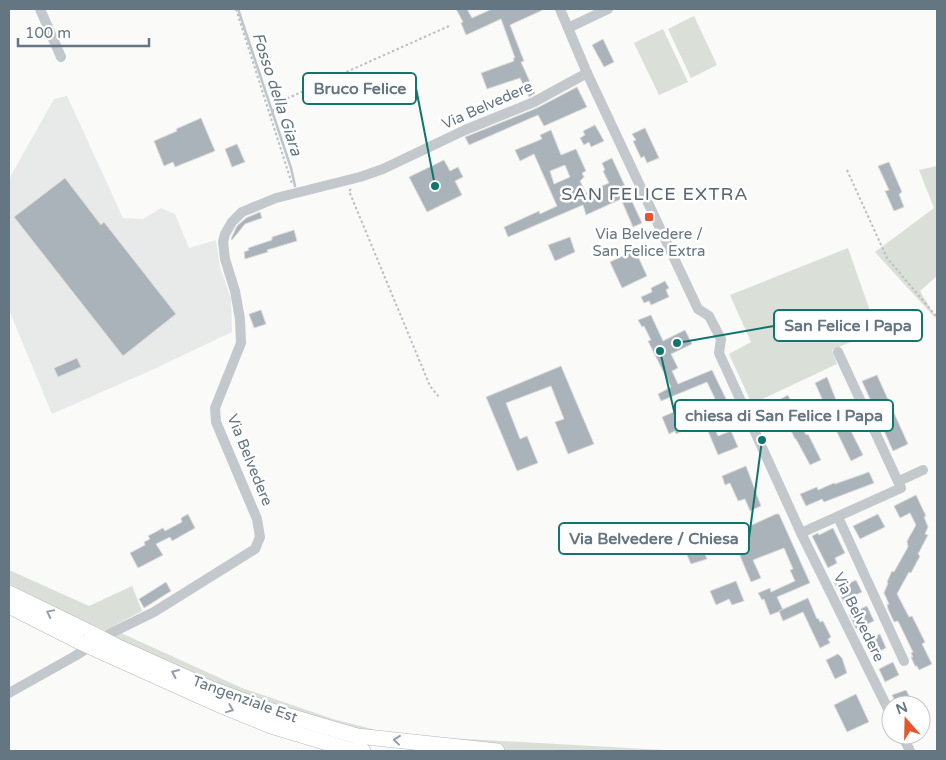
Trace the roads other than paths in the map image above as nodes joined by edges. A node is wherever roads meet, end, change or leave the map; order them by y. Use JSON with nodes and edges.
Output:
{"nodes":[{"id":1,"x":40,"y":9,"type":"edge"},
{"id":2,"x":560,"y":9,"type":"edge"},
{"id":3,"x":608,"y":9,"type":"edge"},
{"id":4,"x":568,"y":28,"type":"junction"},
{"id":5,"x":60,"y":57,"type":"dead end"},
{"id":6,"x":587,"y":73,"type":"junction"},
{"id":7,"x":838,"y":352,"type":"dead end"},
{"id":8,"x":923,"y":470,"type":"dead end"},
{"id":9,"x":898,"y":482,"type":"junction"},
{"id":10,"x":838,"y":517,"type":"junction"},
{"id":11,"x":800,"y":533,"type":"junction"},
{"id":12,"x":9,"y":593,"type":"edge"},
{"id":13,"x":9,"y":606,"type":"edge"},
{"id":14,"x":85,"y":638,"type":"junction"},
{"id":15,"x":110,"y":649,"type":"junction"},
{"id":16,"x":904,"y":661,"type":"dead end"},
{"id":17,"x":9,"y":693,"type":"edge"},
{"id":18,"x":881,"y":695,"type":"edge"},
{"id":19,"x":363,"y":751,"type":"edge"},
{"id":20,"x":497,"y":751,"type":"edge"}],
"edges":[{"from":1,"to":5,"type":"street"},
{"from":2,"to":4,"type":"street","name":"Via Belvedere"},
{"from":3,"to":4,"type":"street"},
{"from":4,"to":6,"type":"street","name":"Via Belvedere"},
{"from":6,"to":11,"type":"street","name":"Via Belvedere"},
{"from":6,"to":17,"type":"street","name":"Via Belvedere"},
{"from":7,"to":9,"type":"street"},
{"from":8,"to":9,"type":"street"},
{"from":9,"to":10,"type":"street"},
{"from":10,"to":11,"type":"street"},
{"from":10,"to":16,"type":"street","name":"Via Belvedere"},
{"from":11,"to":18,"type":"street","name":"Via Belvedere"},
{"from":14,"to":12,"type":"highway","name":"Tangenziale Est","one_way":true},
{"from":13,"to":14,"type":"highway","name":"Tangenziale Est"},
{"from":14,"to":15,"type":"highway","name":"Tangenziale Est","bridge":true},
{"from":15,"to":19,"type":"highway","name":"Tangenziale Est","one_way":true},
{"from":20,"to":15,"type":"highway","name":"Tangenziale Est","one_way":true}]}
